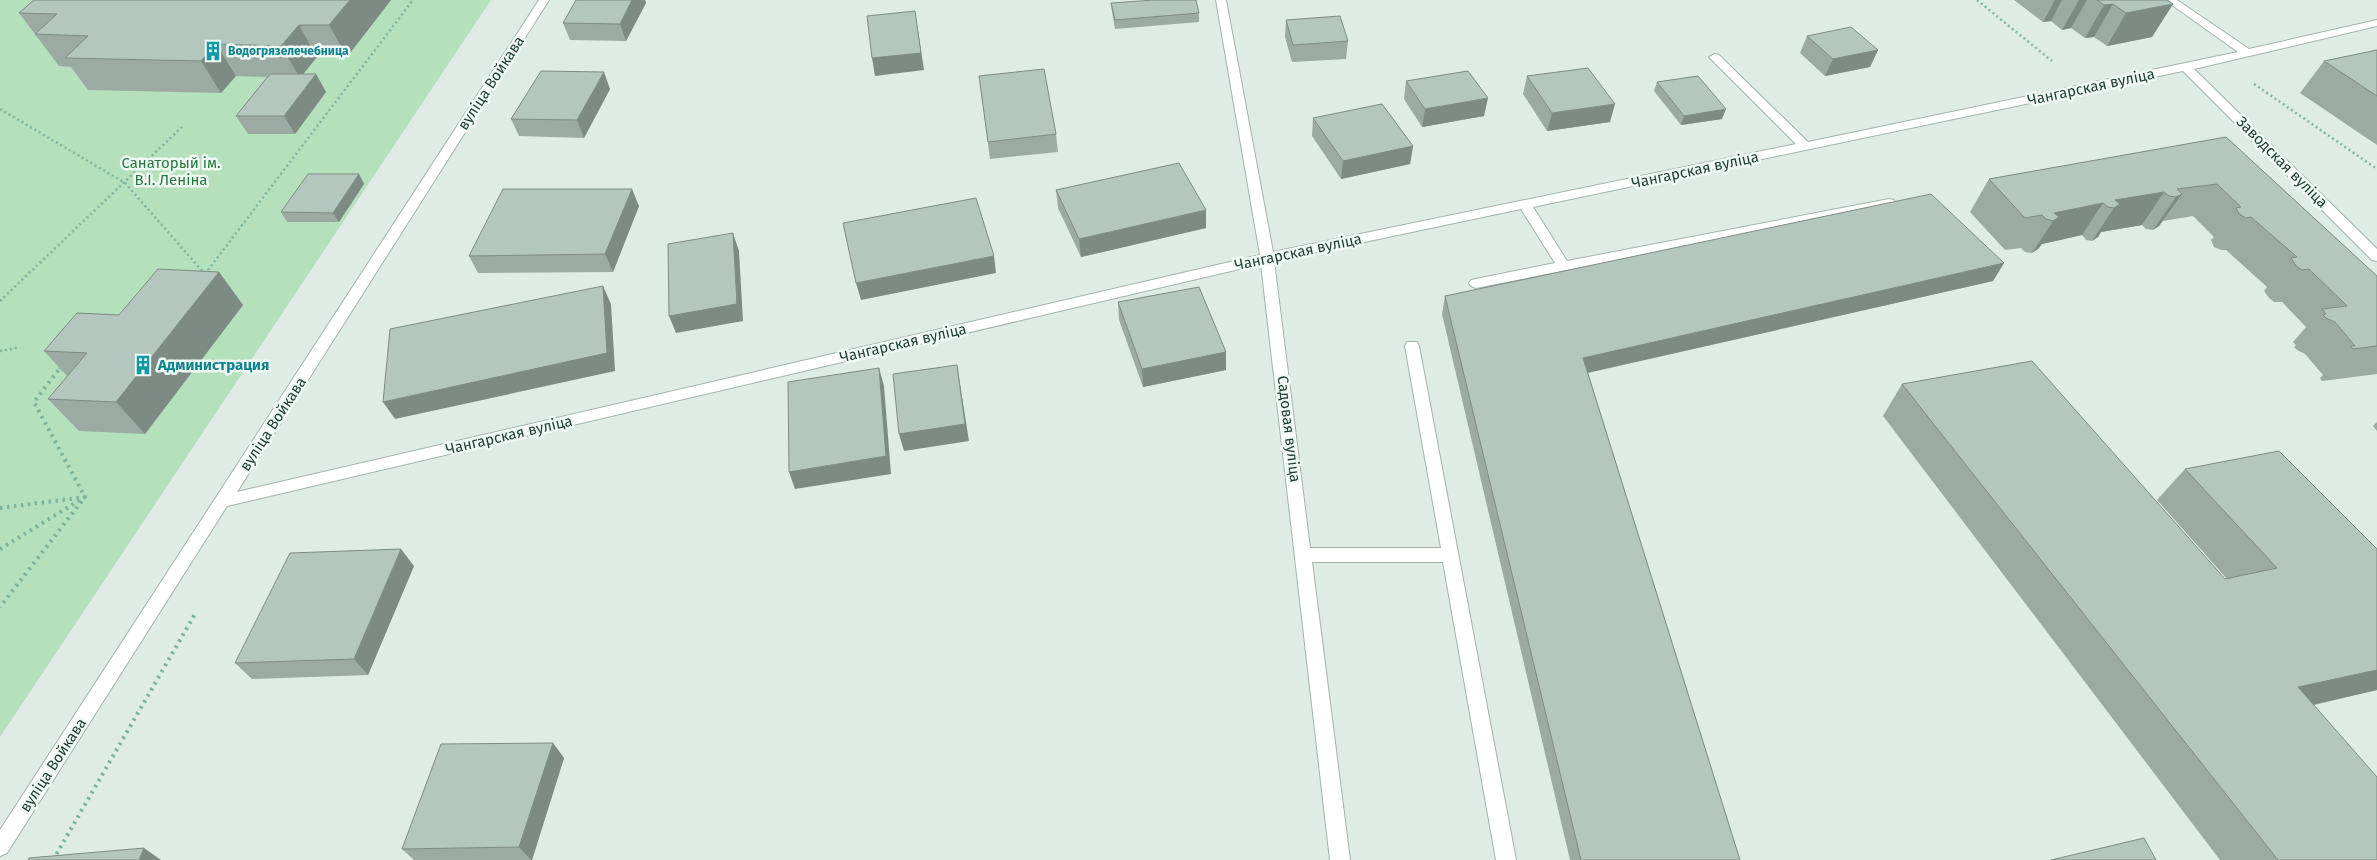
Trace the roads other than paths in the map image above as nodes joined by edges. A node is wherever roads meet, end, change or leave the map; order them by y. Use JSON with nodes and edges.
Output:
{"nodes":[{"id":1,"x":544,"y":0,"type":"edge"},
{"id":2,"x":1221,"y":0,"type":"edge"},
{"id":3,"x":2170,"y":0,"type":"edge"},
{"id":4,"x":2377,"y":23,"type":"edge"},
{"id":5,"x":2246,"y":52,"type":"junction"},
{"id":6,"x":1716,"y":57,"type":"dead end"},
{"id":7,"x":2186,"y":67,"type":"junction"},
{"id":8,"x":1806,"y":147,"type":"junction"},
{"id":9,"x":1900,"y":200,"type":"edge"},
{"id":10,"x":1525,"y":205,"type":"junction"},
{"id":11,"x":2377,"y":256,"type":"edge"},
{"id":12,"x":1268,"y":258,"type":"junction"},
{"id":13,"x":1563,"y":266,"type":"junction"},
{"id":14,"x":1476,"y":283,"type":"dead end"},
{"id":15,"x":1412,"y":346,"type":"dead end"},
{"id":16,"x":224,"y":501,"type":"junction"},
{"id":17,"x":1305,"y":555,"type":"junction"},
{"id":18,"x":1450,"y":555,"type":"junction"},
{"id":19,"x":0,"y":847,"type":"edge"},
{"id":20,"x":1340,"y":860,"type":"edge"},
{"id":21,"x":1506,"y":860,"type":"edge"}],
"edges":[{"from":1,"to":16,"type":"street","name":"вуліца Войкава"},
{"from":2,"to":12,"type":"street","name":"Садовая вуліца"},
{"from":3,"to":5,"type":"street"},
{"from":4,"to":5,"type":"street","name":"Чангарская вуліца"},
{"from":5,"to":7,"type":"street","name":"Чангарская вуліца"},
{"from":6,"to":8,"type":"street"},
{"from":7,"to":8,"type":"street","name":"Чангарская вуліца"},
{"from":7,"to":11,"type":"street","name":"Заводская вуліца"},
{"from":8,"to":10,"type":"street","name":"Чангарская вуліца"},
{"from":9,"to":13,"type":"street"},
{"from":10,"to":12,"type":"street","name":"Чангарская вуліца"},
{"from":10,"to":13,"type":"street"},
{"from":12,"to":16,"type":"street","name":"Чангарская вуліца"},
{"from":12,"to":17,"type":"street","name":"Садовая вуліца"},
{"from":13,"to":14,"type":"street"},
{"from":15,"to":18,"type":"street"},
{"from":16,"to":19,"type":"street","name":"вуліца Войкава"},
{"from":17,"to":18,"type":"street"},
{"from":17,"to":20,"type":"street","name":"Садовая вуліца"},
{"from":18,"to":21,"type":"street"}]}
